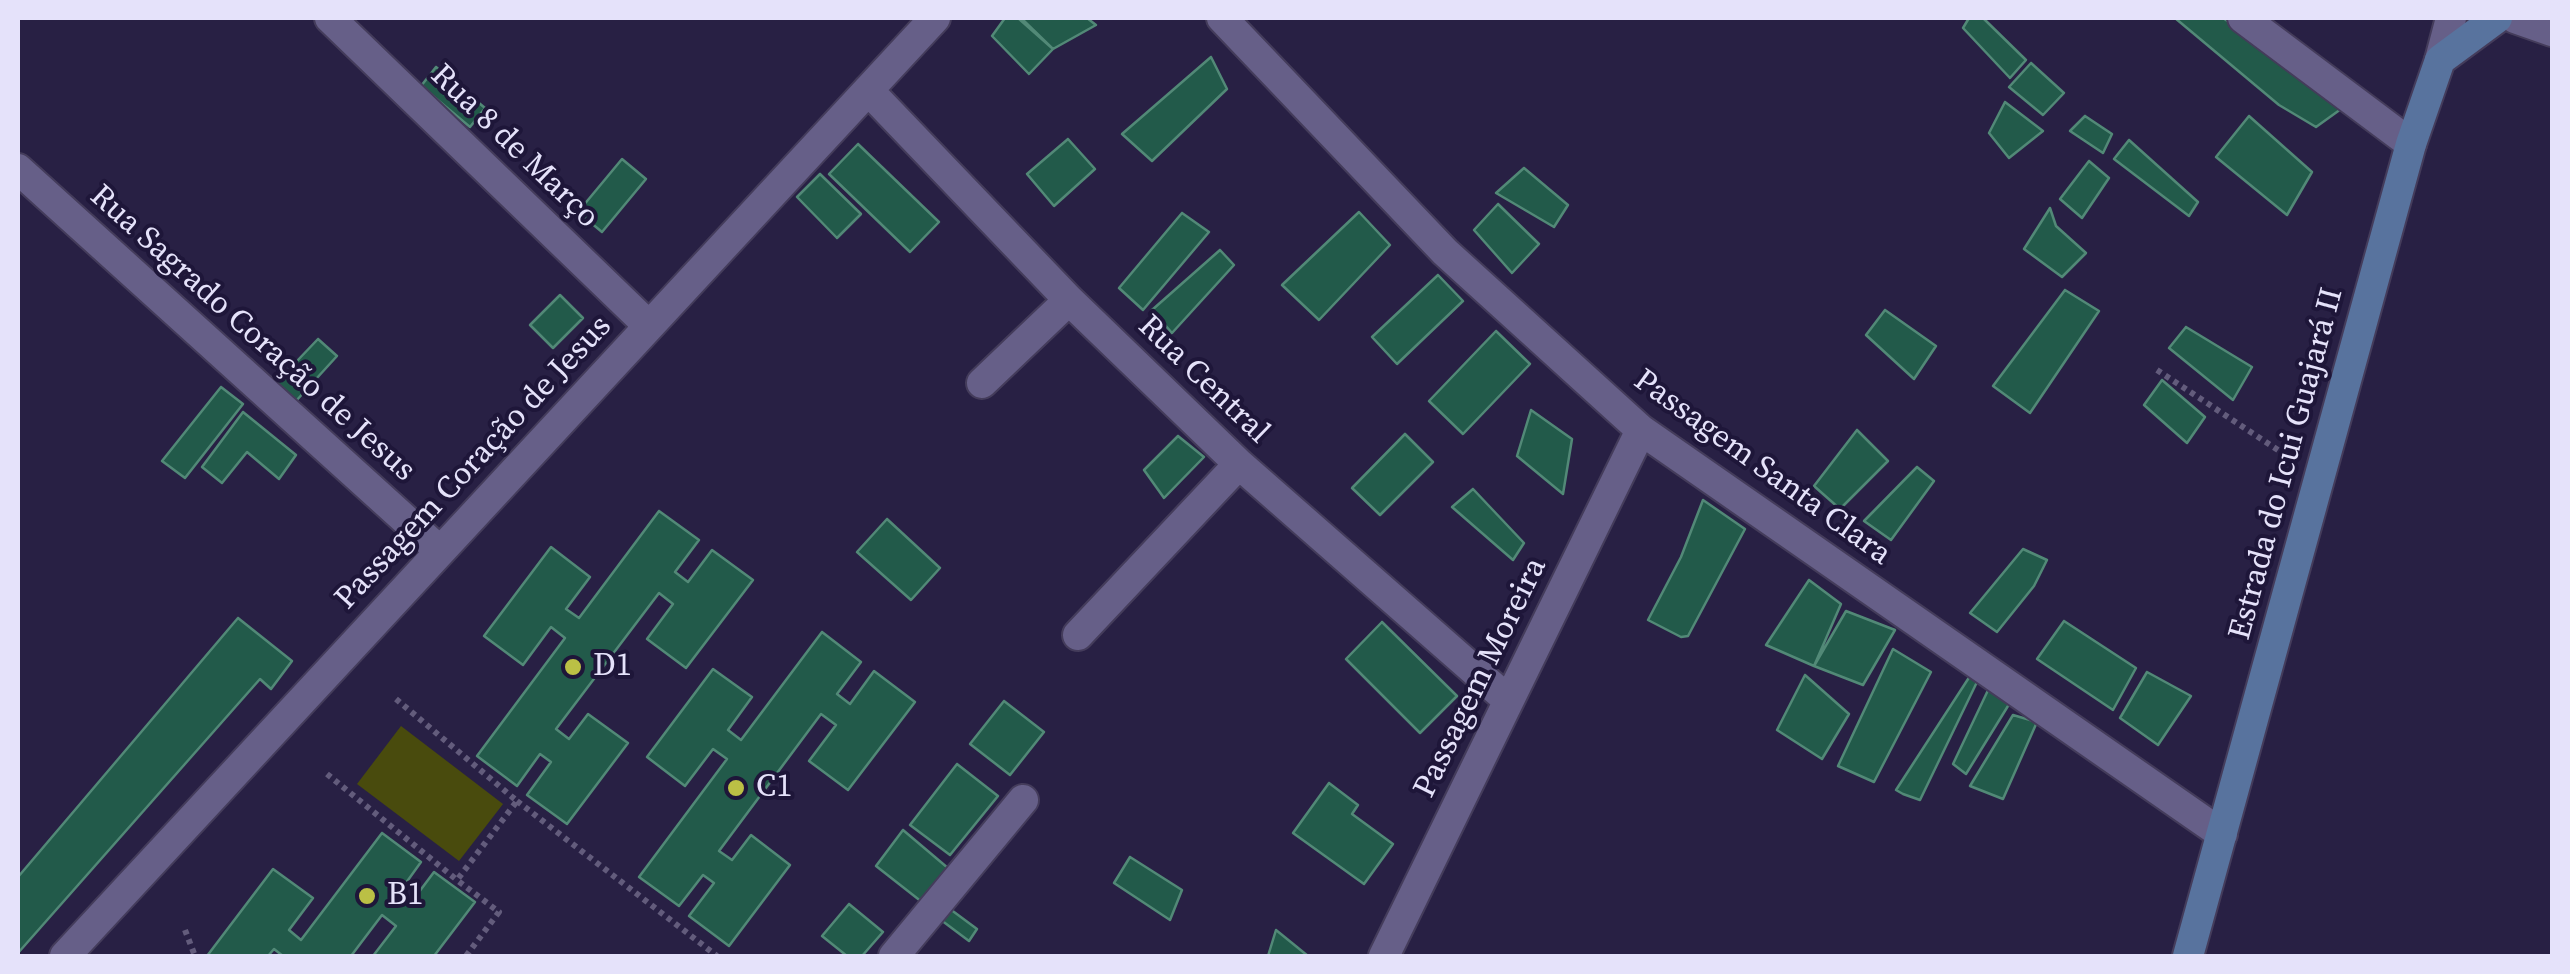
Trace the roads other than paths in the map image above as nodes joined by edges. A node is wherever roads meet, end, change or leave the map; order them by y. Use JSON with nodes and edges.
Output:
{"nodes":[{"id":1,"x":330,"y":18,"type":"edge"},
{"id":2,"x":935,"y":18,"type":"edge"},
{"id":3,"x":1222,"y":18,"type":"edge"},
{"id":4,"x":2244,"y":18,"type":"edge"},
{"id":5,"x":2451,"y":18,"type":"edge"},
{"id":6,"x":2497,"y":18,"type":"edge"},
{"id":7,"x":2515,"y":18,"type":"edge"},
{"id":8,"x":2552,"y":31,"type":"edge"},
{"id":9,"x":2440,"y":60,"type":"junction"},
{"id":10,"x":868,"y":90,"type":"junction"},
{"id":11,"x":2410,"y":144,"type":"junction"},
{"id":12,"x":18,"y":168,"type":"edge"},
{"id":13,"x":1069,"y":300,"type":"junction"},
{"id":14,"x":649,"y":326,"type":"junction"},
{"id":15,"x":982,"y":382,"type":"dead end"},
{"id":16,"x":1640,"y":430,"type":"junction"},
{"id":17,"x":1238,"y":464,"type":"junction"},
{"id":18,"x":440,"y":551,"type":"junction"},
{"id":19,"x":1078,"y":635,"type":"dead end"},
{"id":20,"x":1508,"y":700,"type":"junction"},
{"id":21,"x":1023,"y":800,"type":"dead end"},
{"id":22,"x":2222,"y":834,"type":"junction"},
{"id":23,"x":65,"y":956,"type":"edge"},
{"id":24,"x":894,"y":956,"type":"edge"},
{"id":25,"x":1384,"y":956,"type":"edge"},
{"id":26,"x":2188,"y":956,"type":"edge"}],
"edges":[{"from":1,"to":14,"type":"street","name":"Rua 8 de Março"},
{"from":2,"to":10,"type":"street","name":"Passagem Coração de Jesus"},
{"from":3,"to":16,"type":"street","name":"Passagem Santa Clara"},
{"from":4,"to":11,"type":"street"},
{"from":5,"to":9,"type":"street"},
{"from":6,"to":9,"type":"main road"},
{"from":7,"to":8,"type":"street"},
{"from":9,"to":11,"type":"main road","name":"Estrada do Icui Guajará II"},
{"from":10,"to":13,"type":"street","name":"Rua Central"},
{"from":10,"to":14,"type":"street","name":"Passagem Coração de Jesus"},
{"from":11,"to":22,"type":"main road","name":"Estrada do Icui Guajará II"},
{"from":12,"to":18,"type":"street","name":"Rua Sagrado Coração de Jesus"},
{"from":13,"to":15,"type":"street"},
{"from":13,"to":17,"type":"street","name":"Rua Central"},
{"from":14,"to":18,"type":"street","name":"Passagem Coração de Jesus"},
{"from":16,"to":20,"type":"street","name":"Passagem Moreira"},
{"from":16,"to":22,"type":"street","name":"Passagem Santa Clara"},
{"from":17,"to":19,"type":"street"},
{"from":17,"to":20,"type":"street","name":"Rua Central"},
{"from":18,"to":23,"type":"street","name":"Passagem Coração de Jesus"},
{"from":20,"to":25,"type":"street","name":"Passagem Moreira"},
{"from":21,"to":24,"type":"street"},
{"from":22,"to":26,"type":"main road","name":"Estrada do Icui Guajará II"}]}
